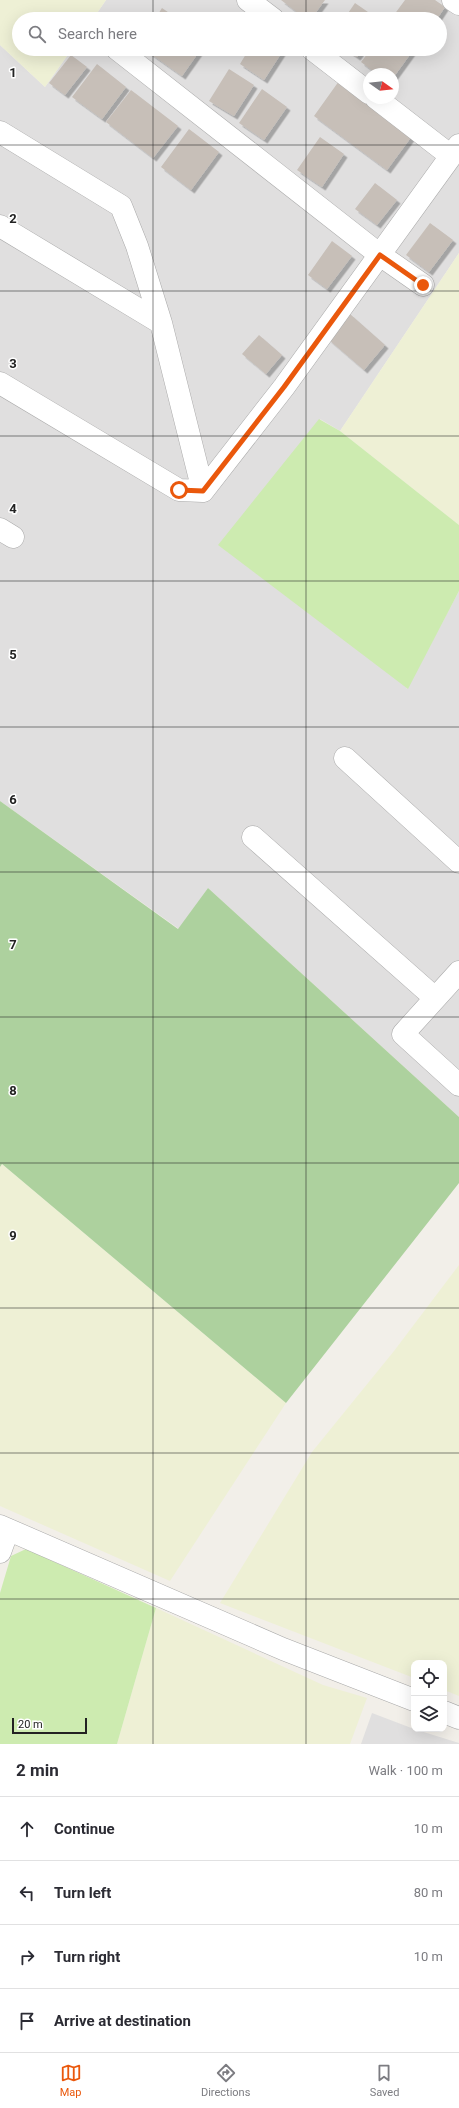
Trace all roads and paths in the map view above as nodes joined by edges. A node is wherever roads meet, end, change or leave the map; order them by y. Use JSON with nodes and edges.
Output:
{"nodes":[{"id":1,"x":248,"y":0,"type":"edge"},
{"id":2,"x":453,"y":0,"type":"edge"},
{"id":3,"x":459,"y":4,"type":"edge"},
{"id":4,"x":264,"y":12,"type":"edge"},
{"id":5,"x":126,"y":56,"type":"edge"},
{"id":6,"x":321,"y":56,"type":"edge"},
{"id":7,"x":363,"y":88,"type":"edge"},
{"id":8,"x":385,"y":104,"type":"edge"},
{"id":9,"x":0,"y":132,"type":"edge"},
{"id":10,"x":455,"y":150,"type":"edge"},
{"id":11,"x":0,"y":226,"type":"edge"},
{"id":12,"x":380,"y":255,"type":"junction"},
{"id":13,"x":423,"y":285,"type":"dead end"},
{"id":14,"x":161,"y":323,"type":"junction"},
{"id":15,"x":0,"y":383,"type":"edge"},
{"id":16,"x":203,"y":491,"type":"junction"},
{"id":17,"x":345,"y":758,"type":"dead end"},
{"id":18,"x":253,"y":837,"type":"dead end"},
{"id":19,"x":459,"y":862,"type":"edge"},
{"id":20,"x":459,"y":972,"type":"edge"},
{"id":21,"x":435,"y":998,"type":"junction"},
{"id":22,"x":459,"y":1085,"type":"edge"},
{"id":23,"x":4,"y":1528,"type":"edge"},
{"id":24,"x":0,"y":1552,"type":"edge"},
{"id":25,"x":411,"y":1699,"type":"edge"},
{"id":26,"x":447,"y":1713,"type":"edge"},
{"id":27,"x":459,"y":1718,"type":"edge"}],
"edges":[{"from":1,"to":4,"type":"street"},
{"from":2,"to":3,"type":"street"},
{"from":5,"to":12,"type":"street"},
{"from":6,"to":7,"type":"street"},
{"from":8,"to":10,"type":"street"},
{"from":9,"to":14,"type":"street"},
{"from":10,"to":12,"type":"street"},
{"from":11,"to":14,"type":"street"},
{"from":12,"to":13,"type":"street"},
{"from":12,"to":16,"type":"street"},
{"from":14,"to":16,"type":"street"},
{"from":15,"to":16,"type":"street"},
{"from":17,"to":19,"type":"street"},
{"from":18,"to":21,"type":"street"},
{"from":20,"to":21,"type":"street"},
{"from":21,"to":22,"type":"street"},
{"from":23,"to":24,"type":"street"},
{"from":23,"to":25,"type":"street"},
{"from":26,"to":27,"type":"street"}]}
